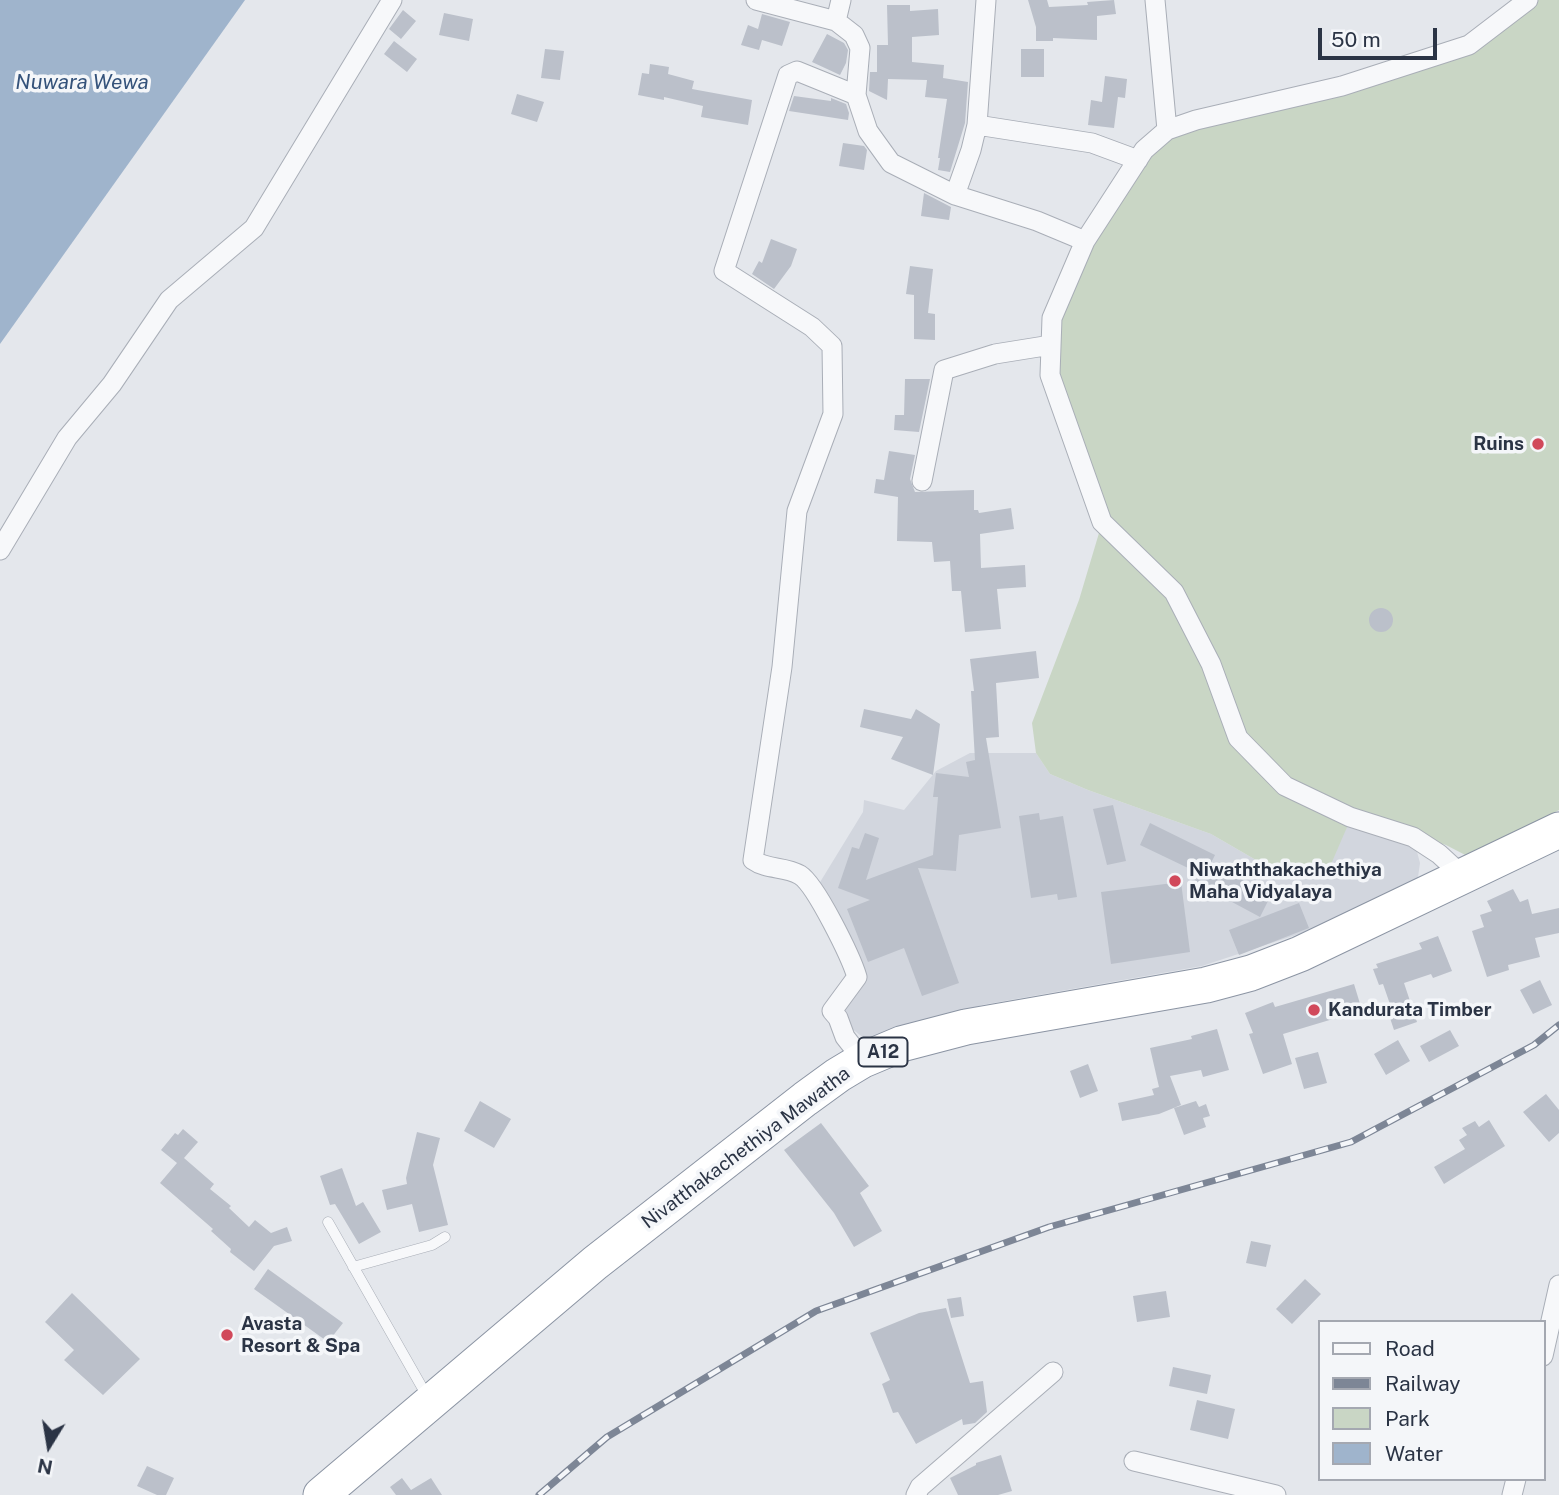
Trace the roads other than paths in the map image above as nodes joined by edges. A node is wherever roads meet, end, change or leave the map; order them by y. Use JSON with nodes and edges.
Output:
{"nodes":[{"id":1,"x":392,"y":0,"type":"edge"},
{"id":2,"x":756,"y":0,"type":"edge"},
{"id":3,"x":841,"y":0,"type":"edge"},
{"id":4,"x":986,"y":0,"type":"edge"},
{"id":5,"x":1155,"y":0,"type":"edge"},
{"id":6,"x":1528,"y":0,"type":"edge"},
{"id":7,"x":836,"y":21,"type":"junction"},
{"id":8,"x":856,"y":95,"type":"junction"},
{"id":9,"x":977,"y":125,"type":"junction"},
{"id":10,"x":1167,"y":130,"type":"junction"},
{"id":11,"x":1138,"y":160,"type":"junction"},
{"id":12,"x":954,"y":195,"type":"junction"},
{"id":13,"x":1085,"y":241,"type":"junction"},
{"id":14,"x":1051,"y":345,"type":"junction"},
{"id":15,"x":922,"y":481,"type":"dead end"},
{"id":16,"x":0,"y":550,"type":"edge"},
{"id":17,"x":1559,"y":830,"type":"edge"},
{"id":18,"x":1464,"y":877,"type":"junction"},
{"id":19,"x":863,"y":1060,"type":"junction"},
{"id":20,"x":328,"y":1222,"type":"dead end"},
{"id":21,"x":445,"y":1237,"type":"dead end"},
{"id":22,"x":353,"y":1267,"type":"junction"},
{"id":23,"x":1559,"y":1285,"type":"edge"},
{"id":24,"x":1545,"y":1347,"type":"edge"},
{"id":25,"x":1054,"y":1372,"type":"dead end"},
{"id":26,"x":430,"y":1403,"type":"junction"},
{"id":27,"x":1134,"y":1461,"type":"dead end"},
{"id":28,"x":321,"y":1495,"type":"edge"},
{"id":29,"x":916,"y":1495,"type":"edge"},
{"id":30,"x":1276,"y":1495,"type":"edge"}],
"edges":[{"from":1,"to":16,"type":"street"},
{"from":2,"to":7,"type":"street"},
{"from":3,"to":7,"type":"street"},
{"from":4,"to":9,"type":"street"},
{"from":5,"to":10,"type":"street"},
{"from":6,"to":10,"type":"street"},
{"from":7,"to":8,"type":"street"},
{"from":8,"to":12,"type":"street"},
{"from":8,"to":19,"type":"street"},
{"from":9,"to":11,"type":"street"},
{"from":9,"to":12,"type":"street"},
{"from":10,"to":11,"type":"street"},
{"from":11,"to":13,"type":"street"},
{"from":12,"to":13,"type":"street"},
{"from":13,"to":14,"type":"street"},
{"from":14,"to":15,"type":"street"},
{"from":14,"to":18,"type":"street"},
{"from":17,"to":18,"type":"highway","name":"Nivatthakachethiya Mawatha","number":"A12"},
{"from":18,"to":19,"type":"highway","name":"Nivatthakachethiya Mawatha","number":"A12"},
{"from":19,"to":26,"type":"highway","name":"Nivatthakachethiya Mawatha","number":"A12"},
{"from":20,"to":22,"type":"lane"},
{"from":21,"to":22,"type":"lane"},
{"from":22,"to":26,"type":"lane"},
{"from":23,"to":24,"type":"street"},
{"from":25,"to":29,"type":"street"},
{"from":26,"to":28,"type":"highway","name":"Nivatthakachethiya Mawatha","number":"A12"},
{"from":27,"to":30,"type":"street"}]}
